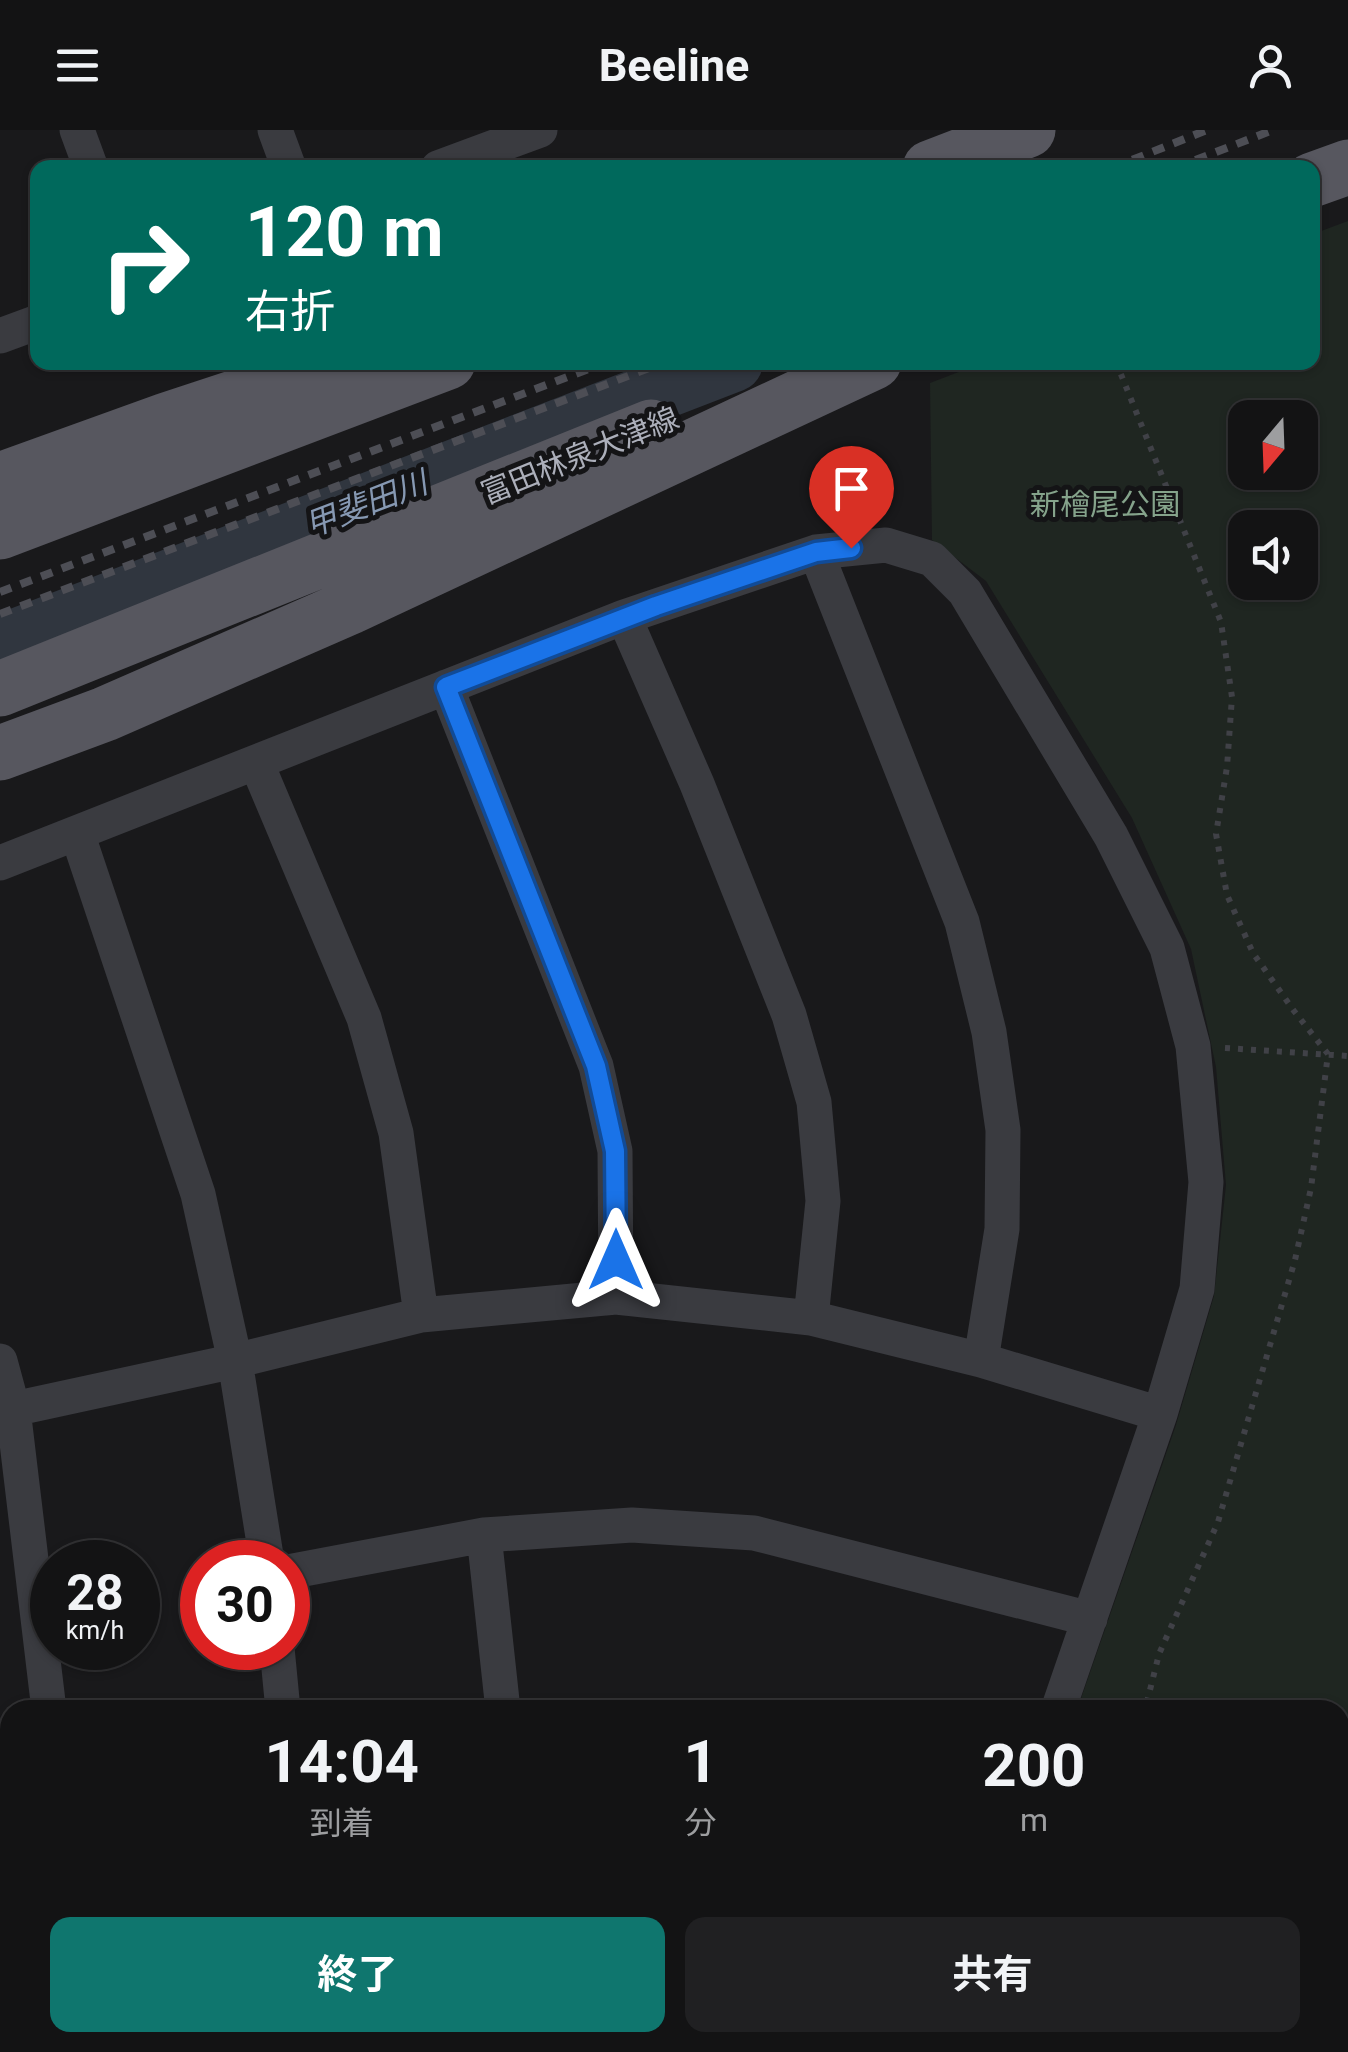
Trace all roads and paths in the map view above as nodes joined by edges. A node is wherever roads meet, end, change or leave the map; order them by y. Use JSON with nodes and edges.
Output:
{"nodes":[{"id":1,"x":77,"y":130,"type":"edge"},
{"id":2,"x":274,"y":130,"type":"edge"},
{"id":3,"x":540,"y":130,"type":"edge"},
{"id":4,"x":1004,"y":139,"type":"edge"},
{"id":5,"x":472,"y":142,"type":"edge"},
{"id":6,"x":88,"y":160,"type":"edge"},
{"id":7,"x":286,"y":160,"type":"edge"},
{"id":8,"x":448,"y":160,"type":"edge"},
{"id":9,"x":950,"y":160,"type":"edge"},
{"id":10,"x":30,"y":325,"type":"edge"},
{"id":11,"x":0,"y":336,"type":"edge"},
{"id":12,"x":318,"y":370,"type":"edge"},
{"id":13,"x":427,"y":370,"type":"edge"},
{"id":14,"x":805,"y":370,"type":"edge"},
{"id":15,"x":857,"y":370,"type":"edge"},
{"id":16,"x":1119,"y":370,"type":"edge"},
{"id":17,"x":0,"y":480,"type":"edge"},
{"id":18,"x":0,"y":532,"type":"edge"},
{"id":19,"x":816,"y":552,"type":"junction"},
{"id":20,"x":624,"y":617,"type":"junction"},
{"id":21,"x":446,"y":687,"type":"junction"},
{"id":22,"x":0,"y":689,"type":"edge"},
{"id":23,"x":0,"y":753,"type":"edge"},
{"id":24,"x":256,"y":762,"type":"junction"},
{"id":25,"x":77,"y":833,"type":"junction"},
{"id":26,"x":0,"y":862,"type":"edge"},
{"id":27,"x":1193,"y":1046,"type":"junction"},
{"id":28,"x":1328,"y":1054,"type":"junction"},
{"id":29,"x":1348,"y":1056,"type":"edge"},
{"id":30,"x":616,"y":1297,"type":"junction"},
{"id":31,"x":421,"y":1315,"type":"junction"},
{"id":32,"x":812,"y":1318,"type":"junction"},
{"id":33,"x":981,"y":1360,"type":"junction"},
{"id":34,"x":0,"y":1361,"type":"edge"},
{"id":35,"x":235,"y":1361,"type":"junction"},
{"id":36,"x":7,"y":1411,"type":"edge"},
{"id":37,"x":1160,"y":1414,"type":"junction"},
{"id":38,"x":484,"y":1536,"type":"junction"},
{"id":39,"x":263,"y":1540,"type":"edge"},
{"id":40,"x":310,"y":1568,"type":"edge"},
{"id":41,"x":1090,"y":1618,"type":"junction"},
{"id":42,"x":279,"y":1670,"type":"edge"},
{"id":43,"x":48,"y":1700,"type":"edge"},
{"id":44,"x":283,"y":1700,"type":"edge"},
{"id":45,"x":502,"y":1700,"type":"edge"},
{"id":46,"x":1061,"y":1700,"type":"edge"},
{"id":47,"x":1148,"y":1700,"type":"edge"}],
"edges":[{"from":1,"to":6,"type":"street"},
{"from":2,"to":7,"type":"street"},
{"from":3,"to":5,"type":"street"},
{"from":4,"to":9,"type":"main road"},
{"from":5,"to":8,"type":"street"},
{"from":10,"to":11,"type":"street"},
{"from":12,"to":17,"type":"main road"},
{"from":13,"to":18,"type":"main road"},
{"from":14,"to":22,"type":"main road","name":"富田林泉大津線"},
{"from":15,"to":23,"type":"main road"},
{"from":16,"to":28,"type":"path"},
{"from":19,"to":20,"type":"street"},
{"from":19,"to":27,"type":"street"},
{"from":19,"to":33,"type":"street"},
{"from":20,"to":21,"type":"street"},
{"from":20,"to":32,"type":"street"},
{"from":21,"to":24,"type":"street"},
{"from":21,"to":30,"type":"street"},
{"from":24,"to":25,"type":"street"},
{"from":24,"to":31,"type":"street"},
{"from":25,"to":26,"type":"street"},
{"from":25,"to":35,"type":"street"},
{"from":27,"to":28,"type":"path"},
{"from":27,"to":37,"type":"street"},
{"from":28,"to":29,"type":"path"},
{"from":28,"to":47,"type":"path"},
{"from":30,"to":31,"type":"street"},
{"from":30,"to":32,"type":"street"},
{"from":31,"to":35,"type":"street"},
{"from":32,"to":33,"type":"street"},
{"from":33,"to":37,"type":"street"},
{"from":34,"to":36,"type":"street"},
{"from":35,"to":36,"type":"street"},
{"from":35,"to":39,"type":"street"},
{"from":36,"to":43,"type":"street"},
{"from":37,"to":41,"type":"street"},
{"from":38,"to":40,"type":"street"},
{"from":38,"to":41,"type":"street"},
{"from":38,"to":45,"type":"street"},
{"from":41,"to":46,"type":"street"},
{"from":42,"to":44,"type":"street"}]}
